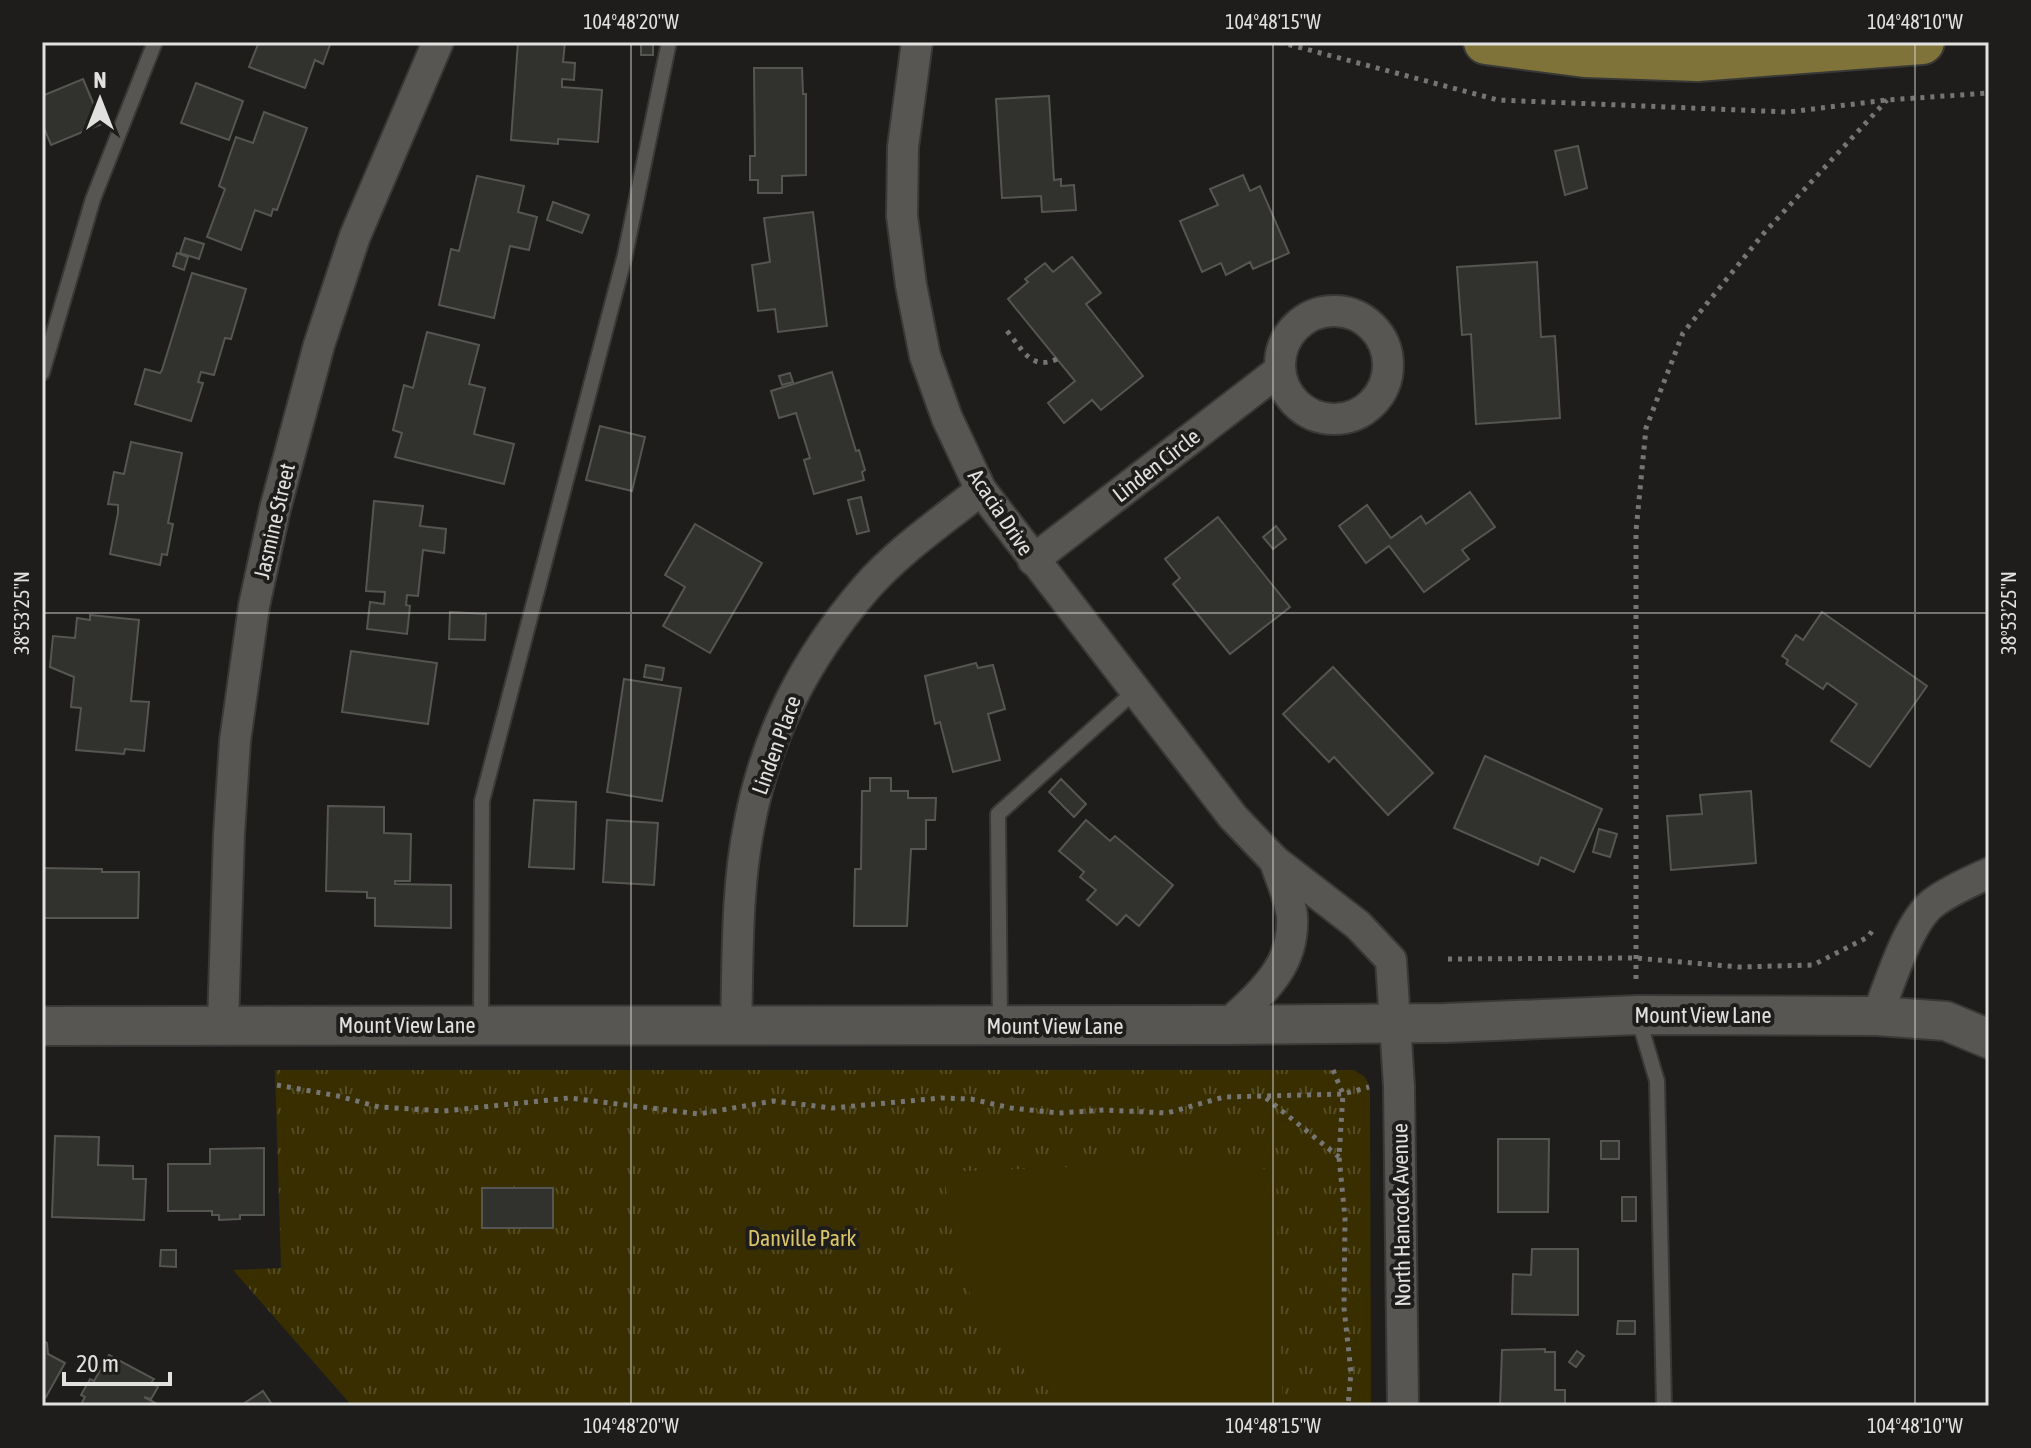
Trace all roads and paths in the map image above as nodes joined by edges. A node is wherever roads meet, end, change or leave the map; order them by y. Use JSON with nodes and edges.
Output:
{"nodes":[{"id":1,"x":155,"y":42,"type":"edge"},
{"id":2,"x":438,"y":42,"type":"edge"},
{"id":3,"x":669,"y":42,"type":"edge"},
{"id":4,"x":917,"y":42,"type":"edge"},
{"id":5,"x":1279,"y":42,"type":"edge"},
{"id":6,"x":1486,"y":42,"type":"edge"},
{"id":7,"x":1922,"y":42,"type":"edge"},
{"id":8,"x":1989,"y":93,"type":"edge"},
{"id":9,"x":1887,"y":100,"type":"junction"},
{"id":10,"x":1007,"y":331,"type":"dead end"},
{"id":11,"x":1057,"y":359,"type":"dead end"},
{"id":12,"x":1280,"y":370,"type":"dead end"},
{"id":13,"x":42,"y":373,"type":"edge"},
{"id":14,"x":981,"y":490,"type":"junction"},
{"id":15,"x":1033,"y":560,"type":"junction"},
{"id":16,"x":1135,"y":691,"type":"junction"},
{"id":17,"x":1275,"y":861,"type":"junction"},
{"id":18,"x":1989,"y":873,"type":"edge"},
{"id":19,"x":1875,"y":926,"type":"dead end"},
{"id":20,"x":1635,"y":958,"type":"junction"},
{"id":21,"x":1448,"y":959,"type":"dead end"},
{"id":22,"x":1637,"y":1015,"type":"junction"},
{"id":23,"x":1877,"y":1016,"type":"junction"},
{"id":24,"x":223,"y":1024,"type":"junction"},
{"id":25,"x":1395,"y":1024,"type":"junction"},
{"id":26,"x":481,"y":1025,"type":"junction"},
{"id":27,"x":1227,"y":1025,"type":"junction"},
{"id":28,"x":42,"y":1026,"type":"edge"},
{"id":29,"x":1000,"y":1026,"type":"junction"},
{"id":30,"x":736,"y":1027,"type":"junction"},
{"id":31,"x":1989,"y":1039,"type":"edge"},
{"id":32,"x":1333,"y":1070,"type":"dead end"},
{"id":33,"x":277,"y":1085,"type":"dead end"},
{"id":34,"x":1370,"y":1087,"type":"dead end"},
{"id":35,"x":1343,"y":1094,"type":"junction"},
{"id":36,"x":1266,"y":1098,"type":"junction"},
{"id":37,"x":1339,"y":1157,"type":"junction"},
{"id":38,"x":1348,"y":1406,"type":"edge"},
{"id":39,"x":1403,"y":1406,"type":"edge"},
{"id":40,"x":1664,"y":1406,"type":"edge"}],
"edges":[{"from":1,"to":13,"type":"lane"},
{"from":2,"to":24,"type":"street","name":"Jasmine Street"},
{"from":3,"to":26,"type":"lane"},
{"from":4,"to":14,"type":"street","name":"Acacia Drive"},
{"from":5,"to":9,"type":"path"},
{"from":6,"to":7,"type":"main road"},
{"from":8,"to":9,"type":"path"},
{"from":9,"to":20,"type":"path"},
{"from":10,"to":11,"type":"path"},
{"from":12,"to":15,"type":"street","name":"Linden Circle"},
{"from":14,"to":15,"type":"street","name":"Acacia Drive"},
{"from":14,"to":30,"type":"street","name":"Linden Place"},
{"from":15,"to":16,"type":"street","name":"Acacia Drive"},
{"from":16,"to":17,"type":"street","name":"Acacia Drive"},
{"from":16,"to":29,"type":"lane"},
{"from":17,"to":25,"type":"street","name":"Acacia Drive"},
{"from":17,"to":27,"type":"street","name":"Acacia Drive"},
{"from":18,"to":23,"type":"street"},
{"from":19,"to":20,"type":"path"},
{"from":20,"to":21,"type":"path"},
{"from":22,"to":23,"type":"street","name":"Mount View Lane"},
{"from":22,"to":25,"type":"street","name":"Mount View Lane"},
{"from":22,"to":40,"type":"lane"},
{"from":23,"to":31,"type":"street"},
{"from":24,"to":26,"type":"street","name":"Mount View Lane"},
{"from":24,"to":28,"type":"street","name":"Mount View Lane"},
{"from":25,"to":27,"type":"street","name":"Mount View Lane"},
{"from":25,"to":39,"type":"street","name":"North Hancock Avenue"},
{"from":26,"to":30,"type":"street","name":"Mount View Lane"},
{"from":27,"to":29,"type":"street","name":"Mount View Lane"},
{"from":29,"to":30,"type":"street","name":"Mount View Lane"},
{"from":32,"to":35,"type":"path"},
{"from":33,"to":36,"type":"path"},
{"from":34,"to":35,"type":"path"},
{"from":35,"to":36,"type":"path"},
{"from":35,"to":37,"type":"path"},
{"from":36,"to":37,"type":"path"},
{"from":37,"to":38,"type":"path"}]}
